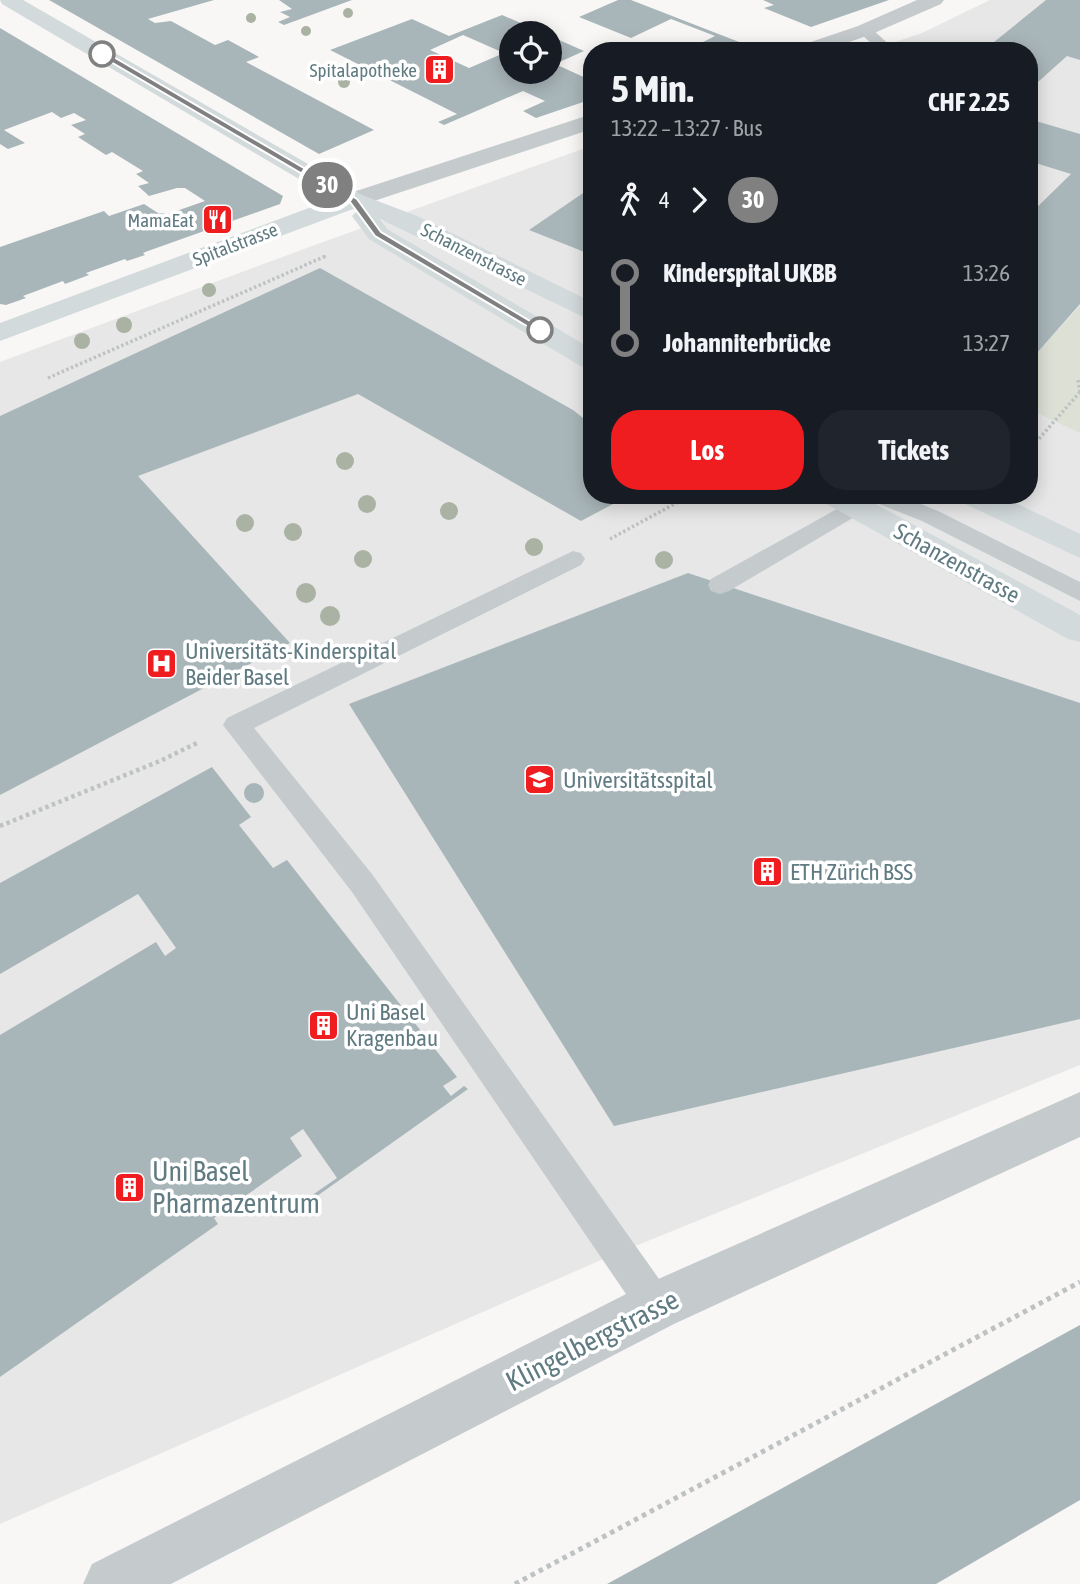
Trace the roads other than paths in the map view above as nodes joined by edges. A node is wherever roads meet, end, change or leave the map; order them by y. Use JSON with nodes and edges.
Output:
{"nodes":[{"id":1,"x":9,"y":0,"type":"edge"},
{"id":2,"x":934,"y":0,"type":"edge"},
{"id":3,"x":866,"y":30,"type":"junction"},
{"id":4,"x":830,"y":42,"type":"edge"},
{"id":5,"x":879,"y":42,"type":"edge"},
{"id":6,"x":583,"y":124,"type":"edge"},
{"id":7,"x":354,"y":200,"type":"junction"},
{"id":8,"x":583,"y":308,"type":"edge"},
{"id":9,"x":0,"y":333,"type":"edge"},
{"id":10,"x":583,"y":356,"type":"edge"},
{"id":11,"x":847,"y":504,"type":"edge"},
{"id":12,"x":864,"y":504,"type":"edge"},
{"id":13,"x":877,"y":504,"type":"edge"},
{"id":14,"x":937,"y":504,"type":"edge"},
{"id":15,"x":991,"y":504,"type":"edge"},
{"id":16,"x":1080,"y":547,"type":"edge"},
{"id":17,"x":573,"y":559,"type":"road end"},
{"id":18,"x":1080,"y":577,"type":"edge"},
{"id":19,"x":720,"y":585,"type":"dead end"},
{"id":20,"x":1080,"y":592,"type":"edge"},
{"id":21,"x":1080,"y":630,"type":"edge"},
{"id":22,"x":1080,"y":1114,"type":"edge"},
{"id":23,"x":656,"y":1306,"type":"junction"},
{"id":24,"x":113,"y":1584,"type":"edge"}],
"edges":[{"from":1,"to":7,"type":"main road","name":"Schanzenstrasse"},
{"from":2,"to":3,"type":"street"},
{"from":3,"to":4,"type":"street"},
{"from":3,"to":5,"type":"lane"},
{"from":6,"to":7,"type":"street","name":"Spitalstrasse"},
{"from":7,"to":8,"type":"main road","name":"Schanzenstrasse"},
{"from":7,"to":9,"type":"main road","name":"Spitalstrasse"},
{"from":7,"to":10,"type":"main road","name":"Schanzenstrasse"},
{"from":11,"to":19,"type":"lane"},
{"from":12,"to":21,"type":"main road","name":"Schanzenstrasse"},
{"from":13,"to":20,"type":"lane"},
{"from":14,"to":18,"type":"lane"},
{"from":15,"to":16,"type":"main road"},
{"from":17,"to":23,"type":"lane"},
{"from":22,"to":23,"type":"street","name":"Klingelbergstrasse"},
{"from":23,"to":24,"type":"street","name":"Klingelbergstrasse"}]}
